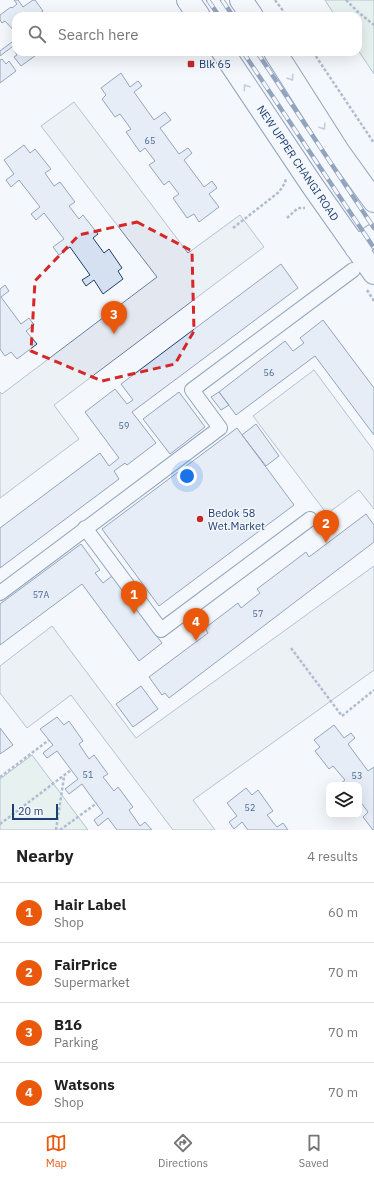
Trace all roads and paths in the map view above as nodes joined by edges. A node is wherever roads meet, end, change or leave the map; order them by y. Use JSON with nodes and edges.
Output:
{"nodes":[{"id":1,"x":188,"y":0,"type":"edge"},
{"id":2,"x":241,"y":0,"type":"edge"},
{"id":3,"x":275,"y":0,"type":"edge"},
{"id":4,"x":346,"y":0,"type":"edge"},
{"id":5,"x":196,"y":12,"type":"edge"},
{"id":6,"x":249,"y":12,"type":"edge"},
{"id":7,"x":284,"y":12,"type":"edge"},
{"id":8,"x":358,"y":12,"type":"edge"},
{"id":9,"x":362,"y":15,"type":"edge"},
{"id":10,"x":374,"y":25,"type":"edge"},
{"id":11,"x":226,"y":56,"type":"edge"},
{"id":12,"x":278,"y":56,"type":"edge"},
{"id":13,"x":316,"y":56,"type":"edge"},
{"id":14,"x":374,"y":143,"type":"edge"},
{"id":15,"x":338,"y":151,"type":"junction"},
{"id":16,"x":284,"y":173,"type":"dead end"},
{"id":17,"x":374,"y":174,"type":"edge"},
{"id":18,"x":374,"y":201,"type":"edge"},
{"id":19,"x":234,"y":228,"type":"dead end"},
{"id":20,"x":374,"y":235,"type":"edge"},
{"id":21,"x":356,"y":248,"type":"junction"},
{"id":22,"x":352,"y":270,"type":"dead end"},
{"id":23,"x":374,"y":273,"type":"edge"},
{"id":24,"x":310,"y":519,"type":"dead end"},
{"id":25,"x":85,"y":528,"type":"junction"},
{"id":26,"x":0,"y":593,"type":"edge"},
{"id":27,"x":291,"y":648,"type":"dead end"},
{"id":28,"x":374,"y":690,"type":"edge"},
{"id":29,"x":49,"y":740,"type":"dead end"},
{"id":30,"x":71,"y":770,"type":"dead end"},
{"id":31,"x":64,"y":776,"type":"junction"},
{"id":32,"x":0,"y":777,"type":"edge"},
{"id":33,"x":96,"y":803,"type":"dead end"},
{"id":34,"x":0,"y":824,"type":"edge"},
{"id":35,"x":56,"y":830,"type":"edge"},
{"id":36,"x":60,"y":830,"type":"edge"}],
"edges":[{"from":1,"to":5,"type":"main road"},
{"from":2,"to":6,"type":"main road"},
{"from":3,"to":7,"type":"path"},
{"from":4,"to":8,"type":"path"},
{"from":9,"to":10,"type":"path"},
{"from":21,"to":11,"type":"main road","name":"NEW UPPER CHANGI ROAD","one_way":true},
{"from":12,"to":15,"type":"main road","one_way":true},
{"from":13,"to":14,"type":"path"},
{"from":15,"to":17,"type":"main road"},
{"from":15,"to":18,"type":"main road"},
{"from":16,"to":19,"type":"path"},
{"from":20,"to":21,"type":"main road"},
{"from":21,"to":23,"type":"main road","name":"NEW UPPER CHANGI ROAD"},
{"from":22,"to":25,"type":"street"},
{"from":24,"to":25,"type":"street"},
{"from":25,"to":26,"type":"street"},
{"from":27,"to":28,"type":"path"},
{"from":29,"to":32,"type":"path"},
{"from":30,"to":31,"type":"path"},
{"from":31,"to":34,"type":"path"},
{"from":31,"to":35,"type":"path"},
{"from":33,"to":36,"type":"path"}]}
